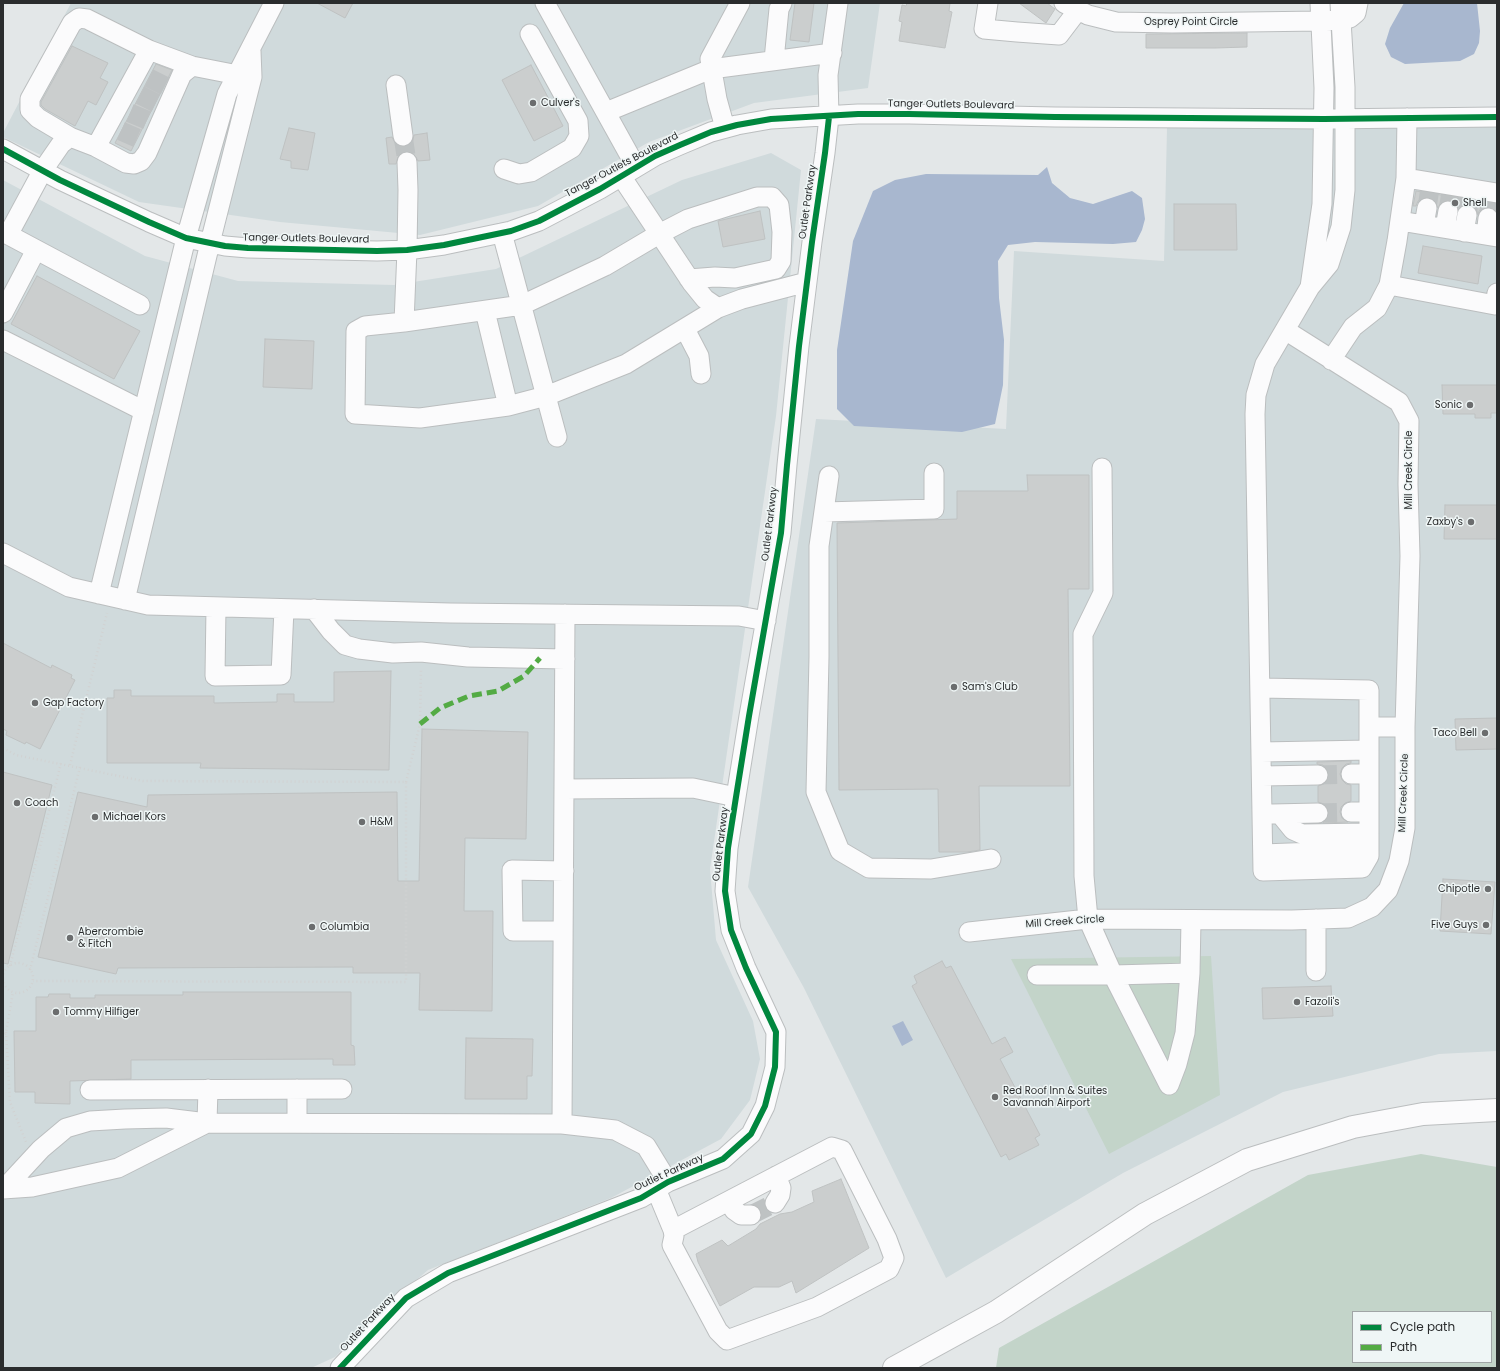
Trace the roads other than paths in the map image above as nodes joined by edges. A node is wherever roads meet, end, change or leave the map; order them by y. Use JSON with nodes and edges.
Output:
{"nodes":[{"id":1,"x":274,"y":3,"type":"edge"},
{"id":2,"x":545,"y":3,"type":"edge"},
{"id":3,"x":740,"y":3,"type":"edge"},
{"id":4,"x":782,"y":3,"type":"edge"},
{"id":5,"x":838,"y":3,"type":"edge"},
{"id":6,"x":988,"y":3,"type":"edge"},
{"id":7,"x":1358,"y":3,"type":"edge"},
{"id":8,"x":1071,"y":6,"type":"edge"},
{"id":9,"x":1340,"y":11,"type":"edge"},
{"id":10,"x":1320,"y":12,"type":"edge"},
{"id":11,"x":530,"y":34,"type":"dead end"},
{"id":12,"x":149,"y":50,"type":"junction"},
{"id":13,"x":251,"y":51,"type":"junction"},
{"id":14,"x":832,"y":53,"type":"junction"},
{"id":15,"x":774,"y":60,"type":"junction"},
{"id":16,"x":192,"y":66,"type":"junction"},
{"id":17,"x":712,"y":70,"type":"junction"},
{"id":18,"x":238,"y":75,"type":"junction"},
{"id":19,"x":156,"y":81,"type":"junction"},
{"id":20,"x":396,"y":85,"type":"dead end"},
{"id":21,"x":148,"y":99,"type":"junction"},
{"id":22,"x":606,"y":112,"type":"junction"},
{"id":23,"x":138,"y":117,"type":"junction"},
{"id":24,"x":829,"y":117,"type":"junction"},
{"id":25,"x":1497,"y":117,"type":"edge"},
{"id":26,"x":1407,"y":118,"type":"junction"},
{"id":27,"x":1324,"y":119,"type":"junction"},
{"id":28,"x":1344,"y":119,"type":"junction"},
{"id":29,"x":725,"y":128,"type":"junction"},
{"id":30,"x":129,"y":135,"type":"junction"},
{"id":31,"x":403,"y":136,"type":"tunnel mouth"},
{"id":32,"x":70,"y":137,"type":"junction"},
{"id":33,"x":96,"y":147,"type":"junction"},
{"id":34,"x":3,"y":149,"type":"edge"},
{"id":35,"x":407,"y":162,"type":"tunnel mouth"},
{"id":36,"x":504,"y":169,"type":"dead end"},
{"id":37,"x":43,"y":170,"type":"junction"},
{"id":38,"x":629,"y":172,"type":"junction"},
{"id":39,"x":1406,"y":178,"type":"junction"},
{"id":40,"x":1494,"y":195,"type":"edge"},
{"id":41,"x":1400,"y":221,"type":"junction"},
{"id":42,"x":1490,"y":230,"type":"edge"},
{"id":43,"x":502,"y":233,"type":"junction"},
{"id":44,"x":6,"y":234,"type":"edge"},
{"id":45,"x":659,"y":234,"type":"junction"},
{"id":46,"x":186,"y":238,"type":"junction"},
{"id":47,"x":210,"y":243,"type":"junction"},
{"id":48,"x":36,"y":250,"type":"junction"},
{"id":49,"x":407,"y":250,"type":"junction"},
{"id":50,"x":689,"y":279,"type":"junction"},
{"id":51,"x":807,"y":282,"type":"junction"},
{"id":52,"x":1390,"y":285,"type":"junction"},
{"id":53,"x":1310,"y":287,"type":"junction"},
{"id":54,"x":1497,"y":293,"type":"edge"},
{"id":55,"x":140,"y":305,"type":"dead end"},
{"id":56,"x":522,"y":305,"type":"junction"},
{"id":57,"x":718,"y":308,"type":"junction"},
{"id":58,"x":485,"y":310,"type":"junction"},
{"id":59,"x":3,"y":313,"type":"edge"},
{"id":60,"x":404,"y":322,"type":"junction"},
{"id":61,"x":685,"y":329,"type":"junction"},
{"id":62,"x":1285,"y":330,"type":"junction"},
{"id":63,"x":3,"y":340,"type":"edge"},
{"id":64,"x":1331,"y":360,"type":"junction"},
{"id":65,"x":701,"y":374,"type":"dead end"},
{"id":66,"x":546,"y":396,"type":"junction"},
{"id":67,"x":508,"y":406,"type":"junction"},
{"id":68,"x":144,"y":411,"type":"junction"},
{"id":69,"x":557,"y":437,"type":"dead end"},
{"id":70,"x":1102,"y":468,"type":"dead end"},
{"id":71,"x":934,"y":473,"type":"dead end"},
{"id":72,"x":829,"y":476,"type":"dead end"},
{"id":73,"x":824,"y":512,"type":"junction"},
{"id":74,"x":4,"y":557,"type":"edge"},
{"id":75,"x":112,"y":597,"type":"junction"},
{"id":76,"x":216,"y":607,"type":"junction"},
{"id":77,"x":284,"y":609,"type":"junction"},
{"id":78,"x":314,"y":609,"type":"junction"},
{"id":79,"x":565,"y":614,"type":"junction"},
{"id":80,"x":766,"y":621,"type":"junction"},
{"id":81,"x":565,"y":659,"type":"junction"},
{"id":82,"x":1260,"y":688,"type":"junction"},
{"id":83,"x":1369,"y":727,"type":"junction"},
{"id":84,"x":1405,"y":727,"type":"junction"},
{"id":85,"x":1369,"y":750,"type":"junction"},
{"id":86,"x":1261,"y":752,"type":"junction"},
{"id":87,"x":1318,"y":775,"type":"tunnel mouth"},
{"id":88,"x":1262,"y":776,"type":"junction"},
{"id":89,"x":564,"y":789,"type":"junction"},
{"id":90,"x":736,"y":797,"type":"junction"},
{"id":91,"x":1318,"y":813,"type":"tunnel mouth"},
{"id":92,"x":1271,"y":814,"type":"junction"},
{"id":93,"x":1369,"y":842,"type":"junction"},
{"id":94,"x":991,"y":859,"type":"dead end"},
{"id":95,"x":564,"y":871,"type":"junction"},
{"id":96,"x":1088,"y":919,"type":"junction"},
{"id":97,"x":1316,"y":919,"type":"junction"},
{"id":98,"x":1191,"y":920,"type":"junction"},
{"id":99,"x":563,"y":931,"type":"junction"},
{"id":100,"x":969,"y":932,"type":"dead end"},
{"id":101,"x":1316,"y":971,"type":"dead end"},
{"id":102,"x":1190,"y":973,"type":"junction"},
{"id":103,"x":1037,"y":975,"type":"dead end"},
{"id":104,"x":1113,"y":975,"type":"junction"},
{"id":105,"x":342,"y":1088,"type":"dead end"},
{"id":106,"x":208,"y":1089,"type":"junction"},
{"id":107,"x":297,"y":1089,"type":"junction"},
{"id":108,"x":90,"y":1090,"type":"dead end"},
{"id":109,"x":1497,"y":1110,"type":"edge"},
{"id":110,"x":207,"y":1123,"type":"junction"},
{"id":111,"x":297,"y":1123,"type":"junction"},
{"id":112,"x":562,"y":1124,"type":"junction"},
{"id":113,"x":776,"y":1176,"type":"junction"},
{"id":114,"x":662,"y":1186,"type":"junction"},
{"id":115,"x":3,"y":1189,"type":"edge"},
{"id":116,"x":729,"y":1201,"type":"junction"},
{"id":117,"x":775,"y":1203,"type":"dead end"},
{"id":118,"x":751,"y":1216,"type":"dead end"},
{"id":119,"x":673,"y":1230,"type":"junction"},
{"id":120,"x":340,"y":1368,"type":"edge"},
{"id":121,"x":894,"y":1368,"type":"edge"}],
"edges":[{"from":1,"to":13,"type":"street"},
{"from":2,"to":22,"type":"street"},
{"from":3,"to":17,"type":"street"},
{"from":4,"to":15,"type":"street"},
{"from":5,"to":14,"type":"street","name":"Outlet Parkway"},
{"from":6,"to":8,"type":"street"},
{"from":7,"to":9,"type":"street","name":"Osprey Point Circle"},
{"from":8,"to":10,"type":"street","name":"Osprey Point Circle"},
{"from":9,"to":10,"type":"street","name":"Osprey Point Circle"},
{"from":9,"to":28,"type":"street"},
{"from":10,"to":27,"type":"street"},
{"from":11,"to":36,"type":"street"},
{"from":12,"to":16,"type":"street"},
{"from":12,"to":19,"type":"street"},
{"from":12,"to":32,"type":"street"},
{"from":13,"to":18,"type":"street"},
{"from":13,"to":47,"type":"street"},
{"from":14,"to":15,"type":"street"},
{"from":14,"to":24,"type":"street","name":"Outlet Parkway"},
{"from":15,"to":17,"type":"street"},
{"from":16,"to":18,"type":"street"},
{"from":16,"to":19,"type":"street"},
{"from":17,"to":22,"type":"street"},
{"from":17,"to":29,"type":"street"},
{"from":18,"to":46,"type":"street"},
{"from":19,"to":21,"type":"street"},
{"from":19,"to":21,"type":"street"},
{"from":20,"to":31,"type":"street"},
{"from":21,"to":23,"type":"street"},
{"from":21,"to":23,"type":"street"},
{"from":22,"to":38,"type":"street"},
{"from":23,"to":30,"type":"street"},
{"from":23,"to":30,"type":"street"},
{"from":24,"to":27,"type":"street","name":"Tanger Outlets Boulevard"},
{"from":24,"to":29,"type":"street","name":"Tanger Outlets Boulevard"},
{"from":24,"to":51,"type":"street","name":"Outlet Parkway"},
{"from":25,"to":26,"type":"street"},
{"from":26,"to":28,"type":"street","name":"Tanger Outlets Boulevard"},
{"from":26,"to":39,"type":"street"},
{"from":27,"to":28,"type":"street","name":"Tanger Outlets Boulevard"},
{"from":27,"to":53,"type":"street"},
{"from":28,"to":53,"type":"street"},
{"from":29,"to":38,"type":"street","name":"Tanger Outlets Boulevard"},
{"from":30,"to":33,"type":"street"},
{"from":30,"to":33,"type":"street"},
{"from":32,"to":33,"type":"street"},
{"from":32,"to":37,"type":"street"},
{"from":34,"to":37,"type":"street","name":"Tanger Outlets Boulevard"},
{"from":35,"to":49,"type":"street"},
{"from":37,"to":44,"type":"street"},
{"from":37,"to":46,"type":"street","name":"Tanger Outlets Boulevard"},
{"from":38,"to":43,"type":"street","name":"Tanger Outlets Boulevard"},
{"from":38,"to":45,"type":"street"},
{"from":39,"to":40,"type":"street"},
{"from":39,"to":41,"type":"street"},
{"from":41,"to":42,"type":"street"},
{"from":41,"to":52,"type":"street"},
{"from":43,"to":49,"type":"street","name":"Tanger Outlets Boulevard"},
{"from":43,"to":56,"type":"street"},
{"from":44,"to":48,"type":"street"},
{"from":45,"to":50,"type":"street"},
{"from":45,"to":50,"type":"street"},
{"from":45,"to":56,"type":"street"},
{"from":46,"to":47,"type":"street","name":"Tanger Outlets Boulevard"},
{"from":46,"to":68,"type":"street"},
{"from":47,"to":49,"type":"street","name":"Tanger Outlets Boulevard"},
{"from":47,"to":75,"type":"street"},
{"from":48,"to":55,"type":"street"},
{"from":48,"to":59,"type":"street"},
{"from":49,"to":60,"type":"street"},
{"from":50,"to":57,"type":"street"},
{"from":51,"to":57,"type":"street"},
{"from":51,"to":80,"type":"street","name":"Outlet Parkway"},
{"from":52,"to":54,"type":"street"},
{"from":52,"to":64,"type":"street"},
{"from":53,"to":62,"type":"street"},
{"from":56,"to":58,"type":"street"},
{"from":56,"to":66,"type":"street"},
{"from":57,"to":61,"type":"street"},
{"from":58,"to":60,"type":"street"},
{"from":58,"to":67,"type":"street"},
{"from":60,"to":67,"type":"street"},
{"from":61,"to":65,"type":"street"},
{"from":61,"to":66,"type":"street"},
{"from":62,"to":64,"type":"street","name":"Mill Creek Circle"},
{"from":62,"to":82,"type":"street"},
{"from":63,"to":68,"type":"street"},
{"from":64,"to":84,"type":"street","name":"Mill Creek Circle"},
{"from":66,"to":67,"type":"street"},
{"from":66,"to":69,"type":"street"},
{"from":68,"to":75,"type":"street"},
{"from":70,"to":96,"type":"street"},
{"from":71,"to":73,"type":"street"},
{"from":72,"to":73,"type":"street"},
{"from":73,"to":94,"type":"street"},
{"from":74,"to":75,"type":"street"},
{"from":75,"to":76,"type":"street"},
{"from":76,"to":77,"type":"street"},
{"from":76,"to":77,"type":"street"},
{"from":77,"to":78,"type":"street"},
{"from":78,"to":79,"type":"street"},
{"from":78,"to":81,"type":"street"},
{"from":79,"to":80,"type":"street"},
{"from":79,"to":81,"type":"street"},
{"from":80,"to":90,"type":"street","name":"Outlet Parkway"},
{"from":81,"to":89,"type":"street"},
{"from":82,"to":83,"type":"street"},
{"from":82,"to":86,"type":"street"},
{"from":83,"to":84,"type":"street"},
{"from":83,"to":85,"type":"street"},
{"from":84,"to":97,"type":"street","name":"Mill Creek Circle"},
{"from":85,"to":86,"type":"street"},
{"from":85,"to":93,"type":"street"},
{"from":86,"to":88,"type":"street"},
{"from":87,"to":88,"type":"street"},
{"from":88,"to":92,"type":"street"},
{"from":89,"to":90,"type":"street"},
{"from":89,"to":95,"type":"street"},
{"from":90,"to":114,"type":"street","name":"Outlet Parkway"},
{"from":91,"to":92,"type":"street"},
{"from":92,"to":93,"type":"street"},
{"from":92,"to":93,"type":"street"},
{"from":95,"to":99,"type":"street"},
{"from":95,"to":99,"type":"street"},
{"from":96,"to":98,"type":"street","name":"Mill Creek Circle"},
{"from":96,"to":100,"type":"street","name":"Mill Creek Circle"},
{"from":96,"to":104,"type":"street"},
{"from":97,"to":98,"type":"street","name":"Mill Creek Circle"},
{"from":97,"to":101,"type":"street"},
{"from":98,"to":102,"type":"street"},
{"from":99,"to":112,"type":"street"},
{"from":102,"to":104,"type":"street"},
{"from":102,"to":104,"type":"street"},
{"from":103,"to":104,"type":"street"},
{"from":105,"to":107,"type":"street"},
{"from":106,"to":107,"type":"street"},
{"from":106,"to":108,"type":"street"},
{"from":106,"to":110,"type":"street"},
{"from":107,"to":111,"type":"street"},
{"from":109,"to":121,"type":"highway"},
{"from":110,"to":111,"type":"street"},
{"from":110,"to":115,"type":"street"},
{"from":110,"to":115,"type":"street"},
{"from":111,"to":112,"type":"street"},
{"from":112,"to":114,"type":"street"},
{"from":113,"to":116,"type":"street"},
{"from":113,"to":117,"type":"street"},
{"from":113,"to":119,"type":"street"},
{"from":114,"to":119,"type":"street"},
{"from":114,"to":120,"type":"street","name":"Outlet Parkway"},
{"from":116,"to":118,"type":"street"},
{"from":116,"to":119,"type":"street"}]}
